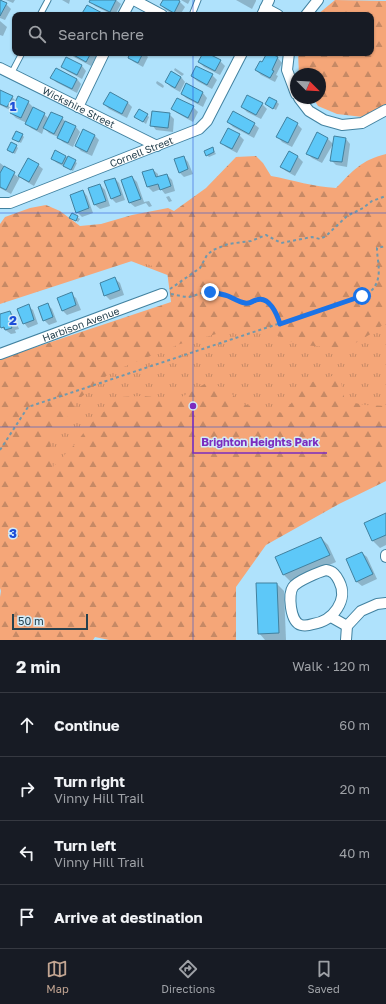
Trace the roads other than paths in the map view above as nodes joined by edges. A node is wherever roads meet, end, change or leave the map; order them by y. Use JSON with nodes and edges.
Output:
{"nodes":[{"id":1,"x":48,"y":0,"type":"edge"},
{"id":2,"x":131,"y":0,"type":"edge"},
{"id":3,"x":134,"y":0,"type":"edge"},
{"id":4,"x":198,"y":0,"type":"edge"},
{"id":5,"x":318,"y":0,"type":"edge"},
{"id":6,"x":42,"y":12,"type":"edge"},
{"id":7,"x":125,"y":12,"type":"edge"},
{"id":8,"x":156,"y":12,"type":"edge"},
{"id":9,"x":193,"y":12,"type":"edge"},
{"id":10,"x":308,"y":12,"type":"edge"},
{"id":11,"x":20,"y":56,"type":"edge"},
{"id":12,"x":103,"y":56,"type":"edge"},
{"id":13,"x":238,"y":56,"type":"edge"},
{"id":14,"x":289,"y":56,"type":"edge"},
{"id":15,"x":0,"y":68,"type":"edge"},
{"id":16,"x":11,"y":74,"type":"junction"},
{"id":17,"x":290,"y":78,"type":"edge"},
{"id":18,"x":304,"y":104,"type":"edge"},
{"id":19,"x":78,"y":107,"type":"junction"},
{"id":20,"x":386,"y":110,"type":"edge"},
{"id":21,"x":157,"y":146,"type":"junction"},
{"id":22,"x":1,"y":204,"type":"edge"},
{"id":23,"x":162,"y":294,"type":"road end"},
{"id":24,"x":0,"y":354,"type":"edge"},
{"id":25,"x":386,"y":603,"type":"edge"},
{"id":26,"x":331,"y":617,"type":"junction"},
{"id":27,"x":348,"y":626,"type":"junction"},
{"id":28,"x":346,"y":640,"type":"edge"}],
"edges":[{"from":1,"to":6,"type":"lane"},
{"from":2,"to":7,"type":"street"},
{"from":3,"to":8,"type":"street"},
{"from":4,"to":9,"type":"lane"},
{"from":5,"to":10,"type":"street"},
{"from":11,"to":16,"type":"lane"},
{"from":12,"to":19,"type":"street"},
{"from":13,"to":21,"type":"street","name":"Cornell Street"},
{"from":14,"to":17,"type":"street"},
{"from":15,"to":16,"type":"street","name":"Wickshire Street"},
{"from":16,"to":19,"type":"street","name":"Wickshire Street"},
{"from":18,"to":20,"type":"street"},
{"from":19,"to":21,"type":"street","name":"Wickshire Street"},
{"from":21,"to":22,"type":"street","name":"Cornell Street"},
{"from":23,"to":24,"type":"street","name":"Harbison Avenue"},
{"from":25,"to":27,"type":"street"},
{"from":26,"to":26,"type":"street"},
{"from":26,"to":27,"type":"street"},
{"from":27,"to":28,"type":"street"}]}
